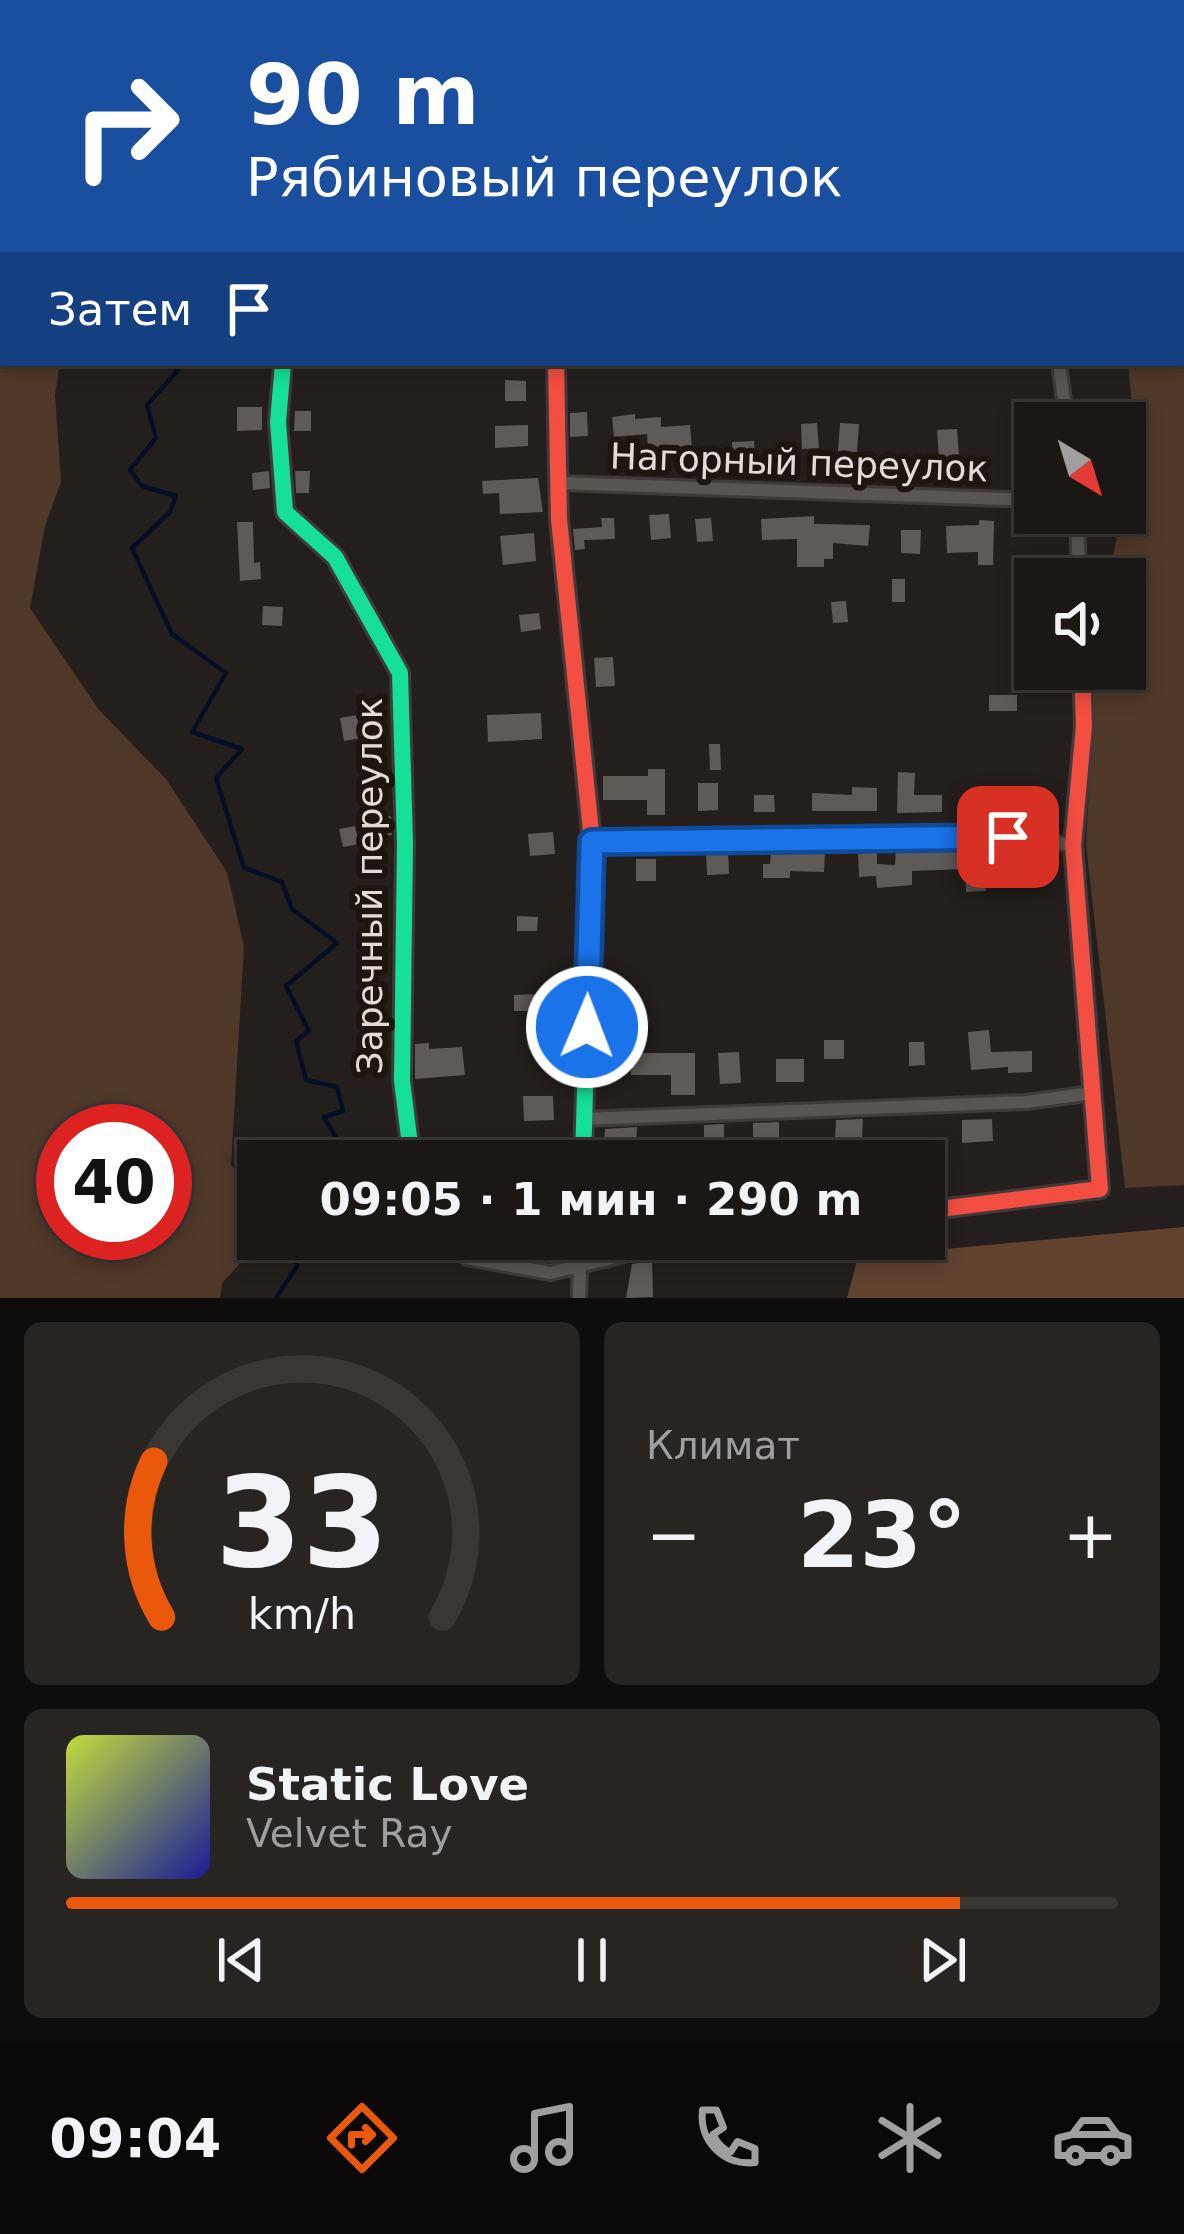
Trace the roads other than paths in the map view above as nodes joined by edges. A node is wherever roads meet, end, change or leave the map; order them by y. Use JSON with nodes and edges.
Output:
{"nodes":[{"id":1,"x":283,"y":366,"type":"edge"},
{"id":2,"x":556,"y":366,"type":"edge"},
{"id":3,"x":1060,"y":366,"type":"edge"},
{"id":4,"x":1065,"y":402,"type":"edge"},
{"id":5,"x":560,"y":483,"type":"junction"},
{"id":6,"x":1014,"y":499,"type":"edge"},
{"id":7,"x":1083,"y":690,"type":"edge"},
{"id":8,"x":592,"y":842,"type":"junction"},
{"id":9,"x":1073,"y":845,"type":"junction"},
{"id":10,"x":1093,"y":1093,"type":"junction"},
{"id":11,"x":584,"y":1120,"type":"junction"},
{"id":12,"x":409,"y":1140,"type":"edge"},
{"id":13,"x":584,"y":1140,"type":"edge"},
{"id":14,"x":945,"y":1208,"type":"edge"},
{"id":15,"x":478,"y":1260,"type":"edge"},
{"id":16,"x":580,"y":1260,"type":"edge"},
{"id":17,"x":608,"y":1260,"type":"edge"},
{"id":18,"x":580,"y":1268,"type":"junction"},
{"id":19,"x":579,"y":1298,"type":"edge"}],
"edges":[{"from":1,"to":12,"type":"street","name":"Заречный переулок"},
{"from":2,"to":5,"type":"street"},
{"from":3,"to":4,"type":"street"},
{"from":5,"to":6,"type":"street","name":"Нагорный переулок"},
{"from":5,"to":8,"type":"street"},
{"from":7,"to":9,"type":"street"},
{"from":8,"to":9,"type":"street"},
{"from":8,"to":11,"type":"street"},
{"from":9,"to":10,"type":"street"},
{"from":10,"to":11,"type":"street"},
{"from":10,"to":14,"type":"street"},
{"from":11,"to":13,"type":"street"},
{"from":15,"to":18,"type":"street"},
{"from":16,"to":18,"type":"street"},
{"from":17,"to":18,"type":"street"},
{"from":18,"to":19,"type":"street"}]}
